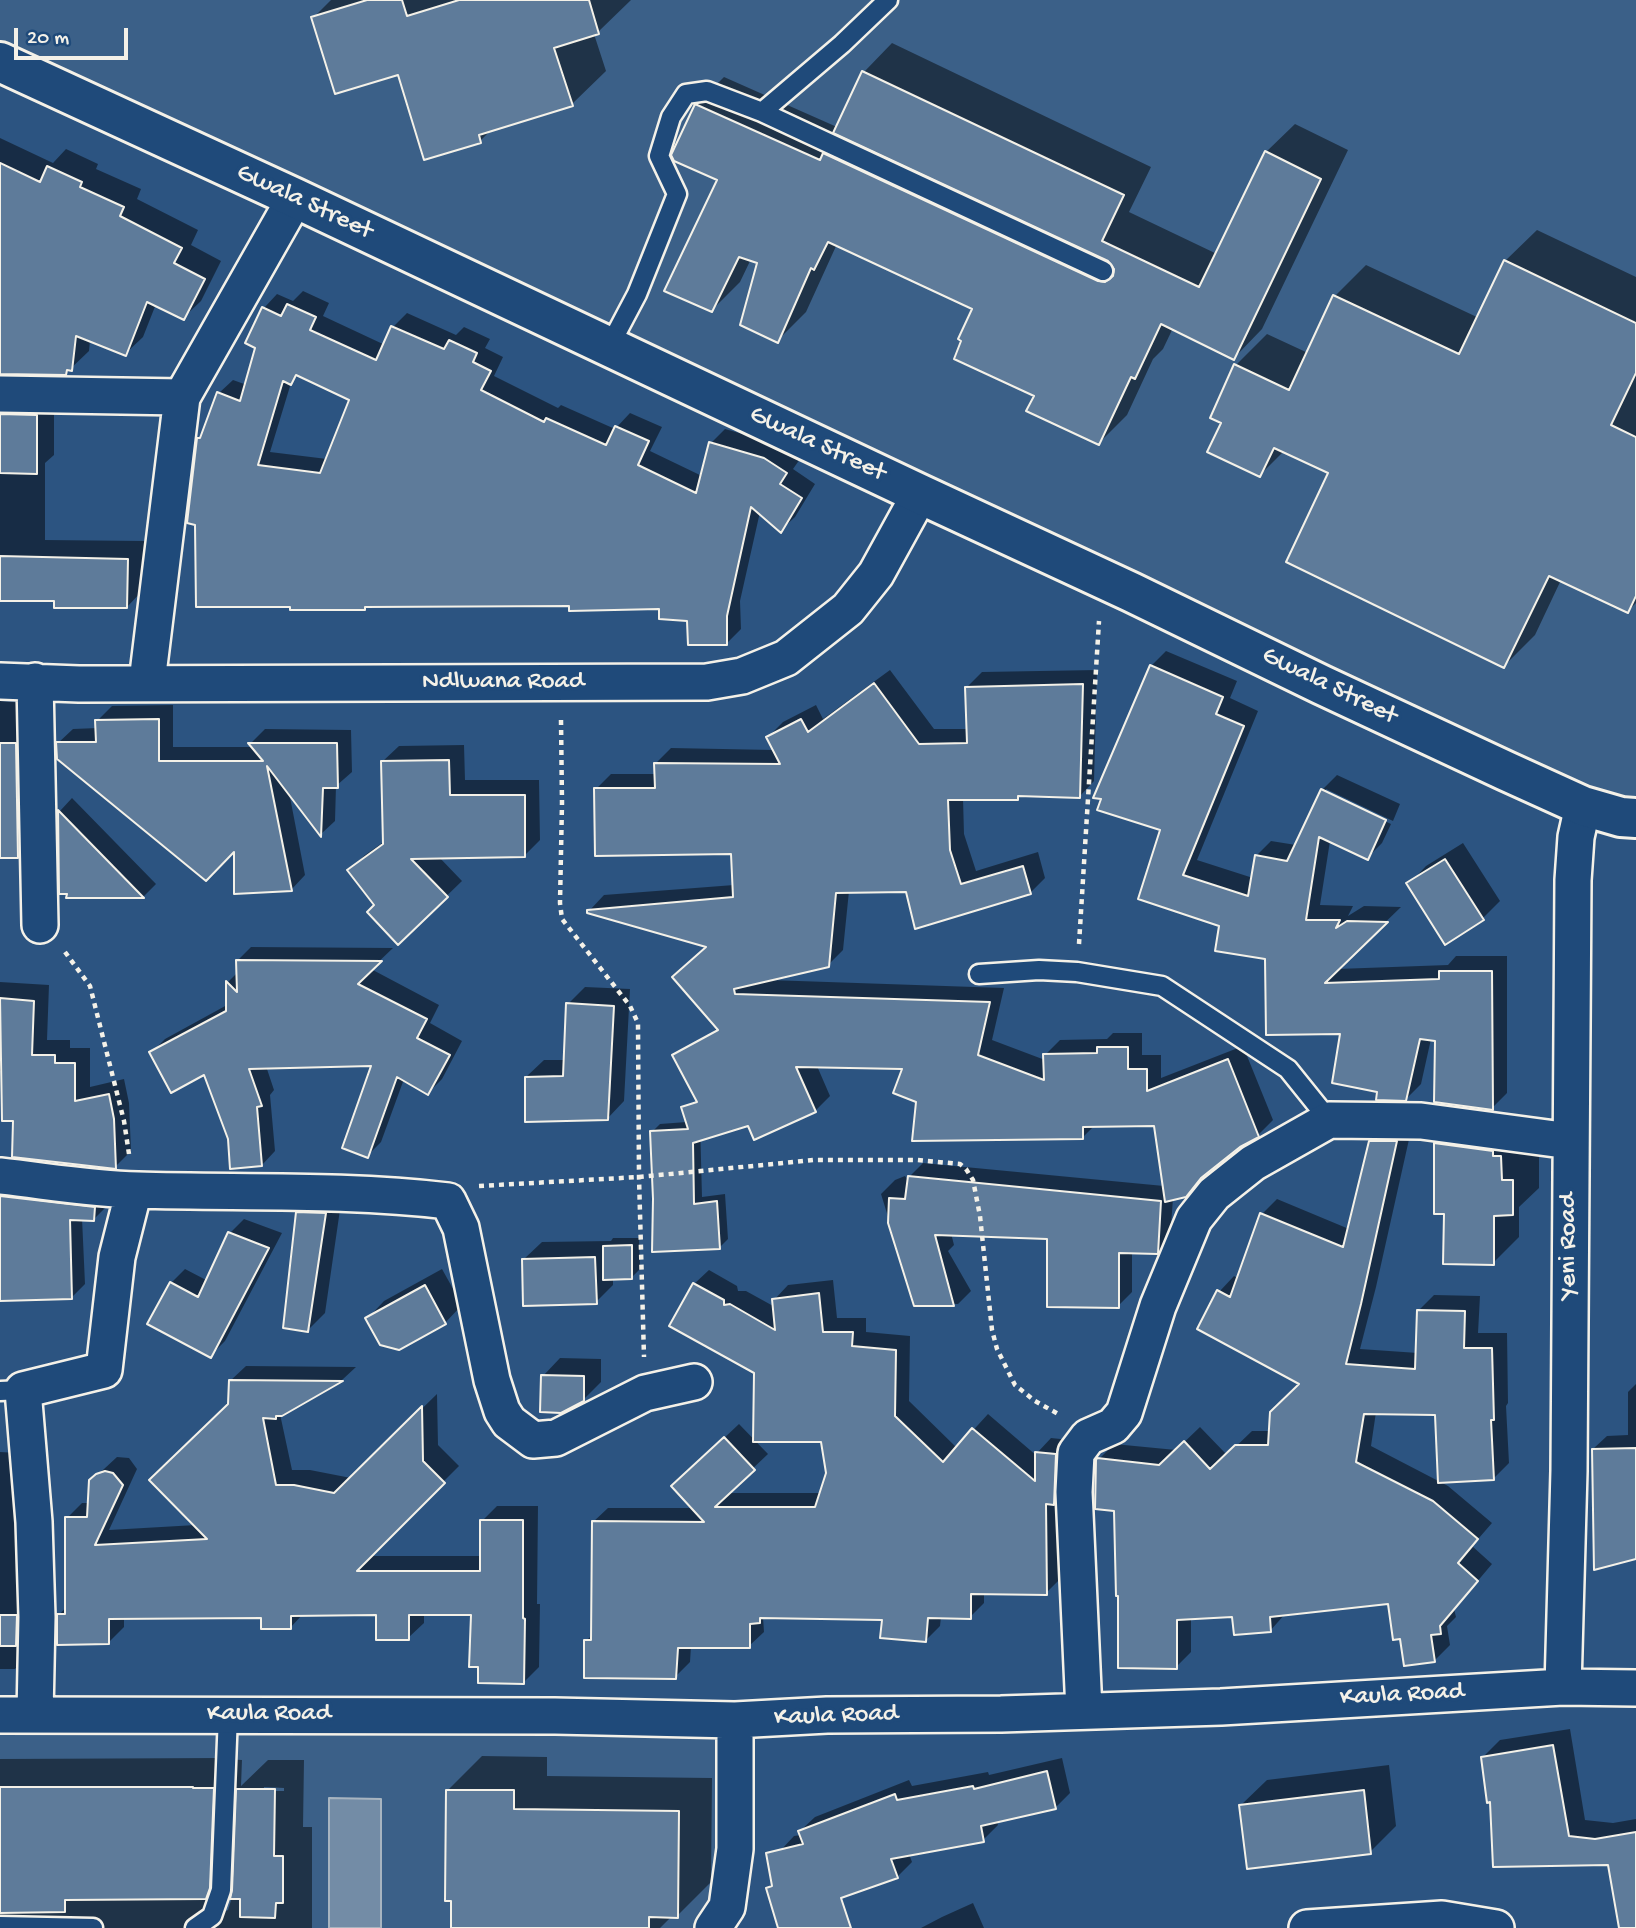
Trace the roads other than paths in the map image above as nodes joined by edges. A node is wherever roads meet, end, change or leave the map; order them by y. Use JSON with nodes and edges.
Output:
{"nodes":[{"id":1,"x":888,"y":0,"type":"edge"},
{"id":2,"x":0,"y":62,"type":"edge"},
{"id":3,"x":762,"y":112,"type":"junction"},
{"id":4,"x":295,"y":198,"type":"junction"},
{"id":5,"x":1103,"y":271,"type":"dead end"},
{"id":6,"x":609,"y":347,"type":"junction"},
{"id":7,"x":0,"y":394,"type":"edge"},
{"id":8,"x":182,"y":397,"type":"junction"},
{"id":9,"x":920,"y":494,"type":"junction"},
{"id":10,"x":0,"y":681,"type":"edge"},
{"id":11,"x":35,"y":681,"type":"junction"},
{"id":12,"x":147,"y":682,"type":"junction"},
{"id":13,"x":1583,"y":806,"type":"junction"},
{"id":14,"x":1636,"y":818,"type":"edge"},
{"id":15,"x":40,"y":925,"type":"road end"},
{"id":16,"x":979,"y":974,"type":"dead end"},
{"id":17,"x":1329,"y":1120,"type":"junction"},
{"id":18,"x":1570,"y":1141,"type":"junction"},
{"id":19,"x":0,"y":1176,"type":"edge"},
{"id":20,"x":134,"y":1190,"type":"junction"},
{"id":21,"x":694,"y":1382,"type":"dead end"},
{"id":22,"x":11,"y":1391,"type":"edge"},
{"id":23,"x":1563,"y":1687,"type":"junction"},
{"id":24,"x":1636,"y":1688,"type":"edge"},
{"id":25,"x":1084,"y":1711,"type":"junction"},
{"id":26,"x":0,"y":1715,"type":"edge"},
{"id":27,"x":35,"y":1715,"type":"junction"},
{"id":28,"x":228,"y":1715,"type":"junction"},
{"id":29,"x":736,"y":1720,"type":"junction"},
{"id":30,"x":0,"y":1926,"type":"edge"},
{"id":31,"x":93,"y":1928,"type":"edge"},
{"id":32,"x":195,"y":1928,"type":"edge"},
{"id":33,"x":713,"y":1928,"type":"edge"},
{"id":34,"x":1307,"y":1928,"type":"edge"},
{"id":35,"x":1496,"y":1928,"type":"edge"}],
"edges":[{"from":1,"to":3,"type":"lane"},
{"from":2,"to":4,"type":"street","name":"Gwala Street"},
{"from":3,"to":5,"type":"lane"},
{"from":3,"to":6,"type":"lane"},
{"from":4,"to":6,"type":"street","name":"Gwala Street"},
{"from":4,"to":8,"type":"street"},
{"from":6,"to":9,"type":"street","name":"Gwala Street"},
{"from":7,"to":8,"type":"street"},
{"from":8,"to":12,"type":"street"},
{"from":9,"to":12,"type":"street","name":"Ndlwana Road"},
{"from":9,"to":13,"type":"street","name":"Gwala Street"},
{"from":10,"to":11,"type":"street","name":"Ndlwana Road"},
{"from":11,"to":12,"type":"street","name":"Ndlwana Road"},
{"from":11,"to":15,"type":"street"},
{"from":13,"to":14,"type":"street","name":"Gwala Street"},
{"from":13,"to":18,"type":"street","name":"Yeni Road"},
{"from":16,"to":17,"type":"lane"},
{"from":17,"to":18,"type":"street"},
{"from":17,"to":25,"type":"street"},
{"from":18,"to":23,"type":"street","name":"Yeni Road"},
{"from":19,"to":20,"type":"street"},
{"from":20,"to":21,"type":"street"},
{"from":20,"to":22,"type":"street"},
{"from":22,"to":27,"type":"street"},
{"from":23,"to":24,"type":"street","name":"Kaula Road"},
{"from":23,"to":25,"type":"street","name":"Kaula Road"},
{"from":25,"to":29,"type":"street","name":"Kaula Road"},
{"from":26,"to":27,"type":"street","name":"Kaula Road"},
{"from":27,"to":28,"type":"street","name":"Kaula Road"},
{"from":28,"to":29,"type":"street","name":"Kaula Road"},
{"from":28,"to":32,"type":"lane"},
{"from":29,"to":33,"type":"street"},
{"from":30,"to":31,"type":"lane"},
{"from":34,"to":35,"type":"street"}]}
